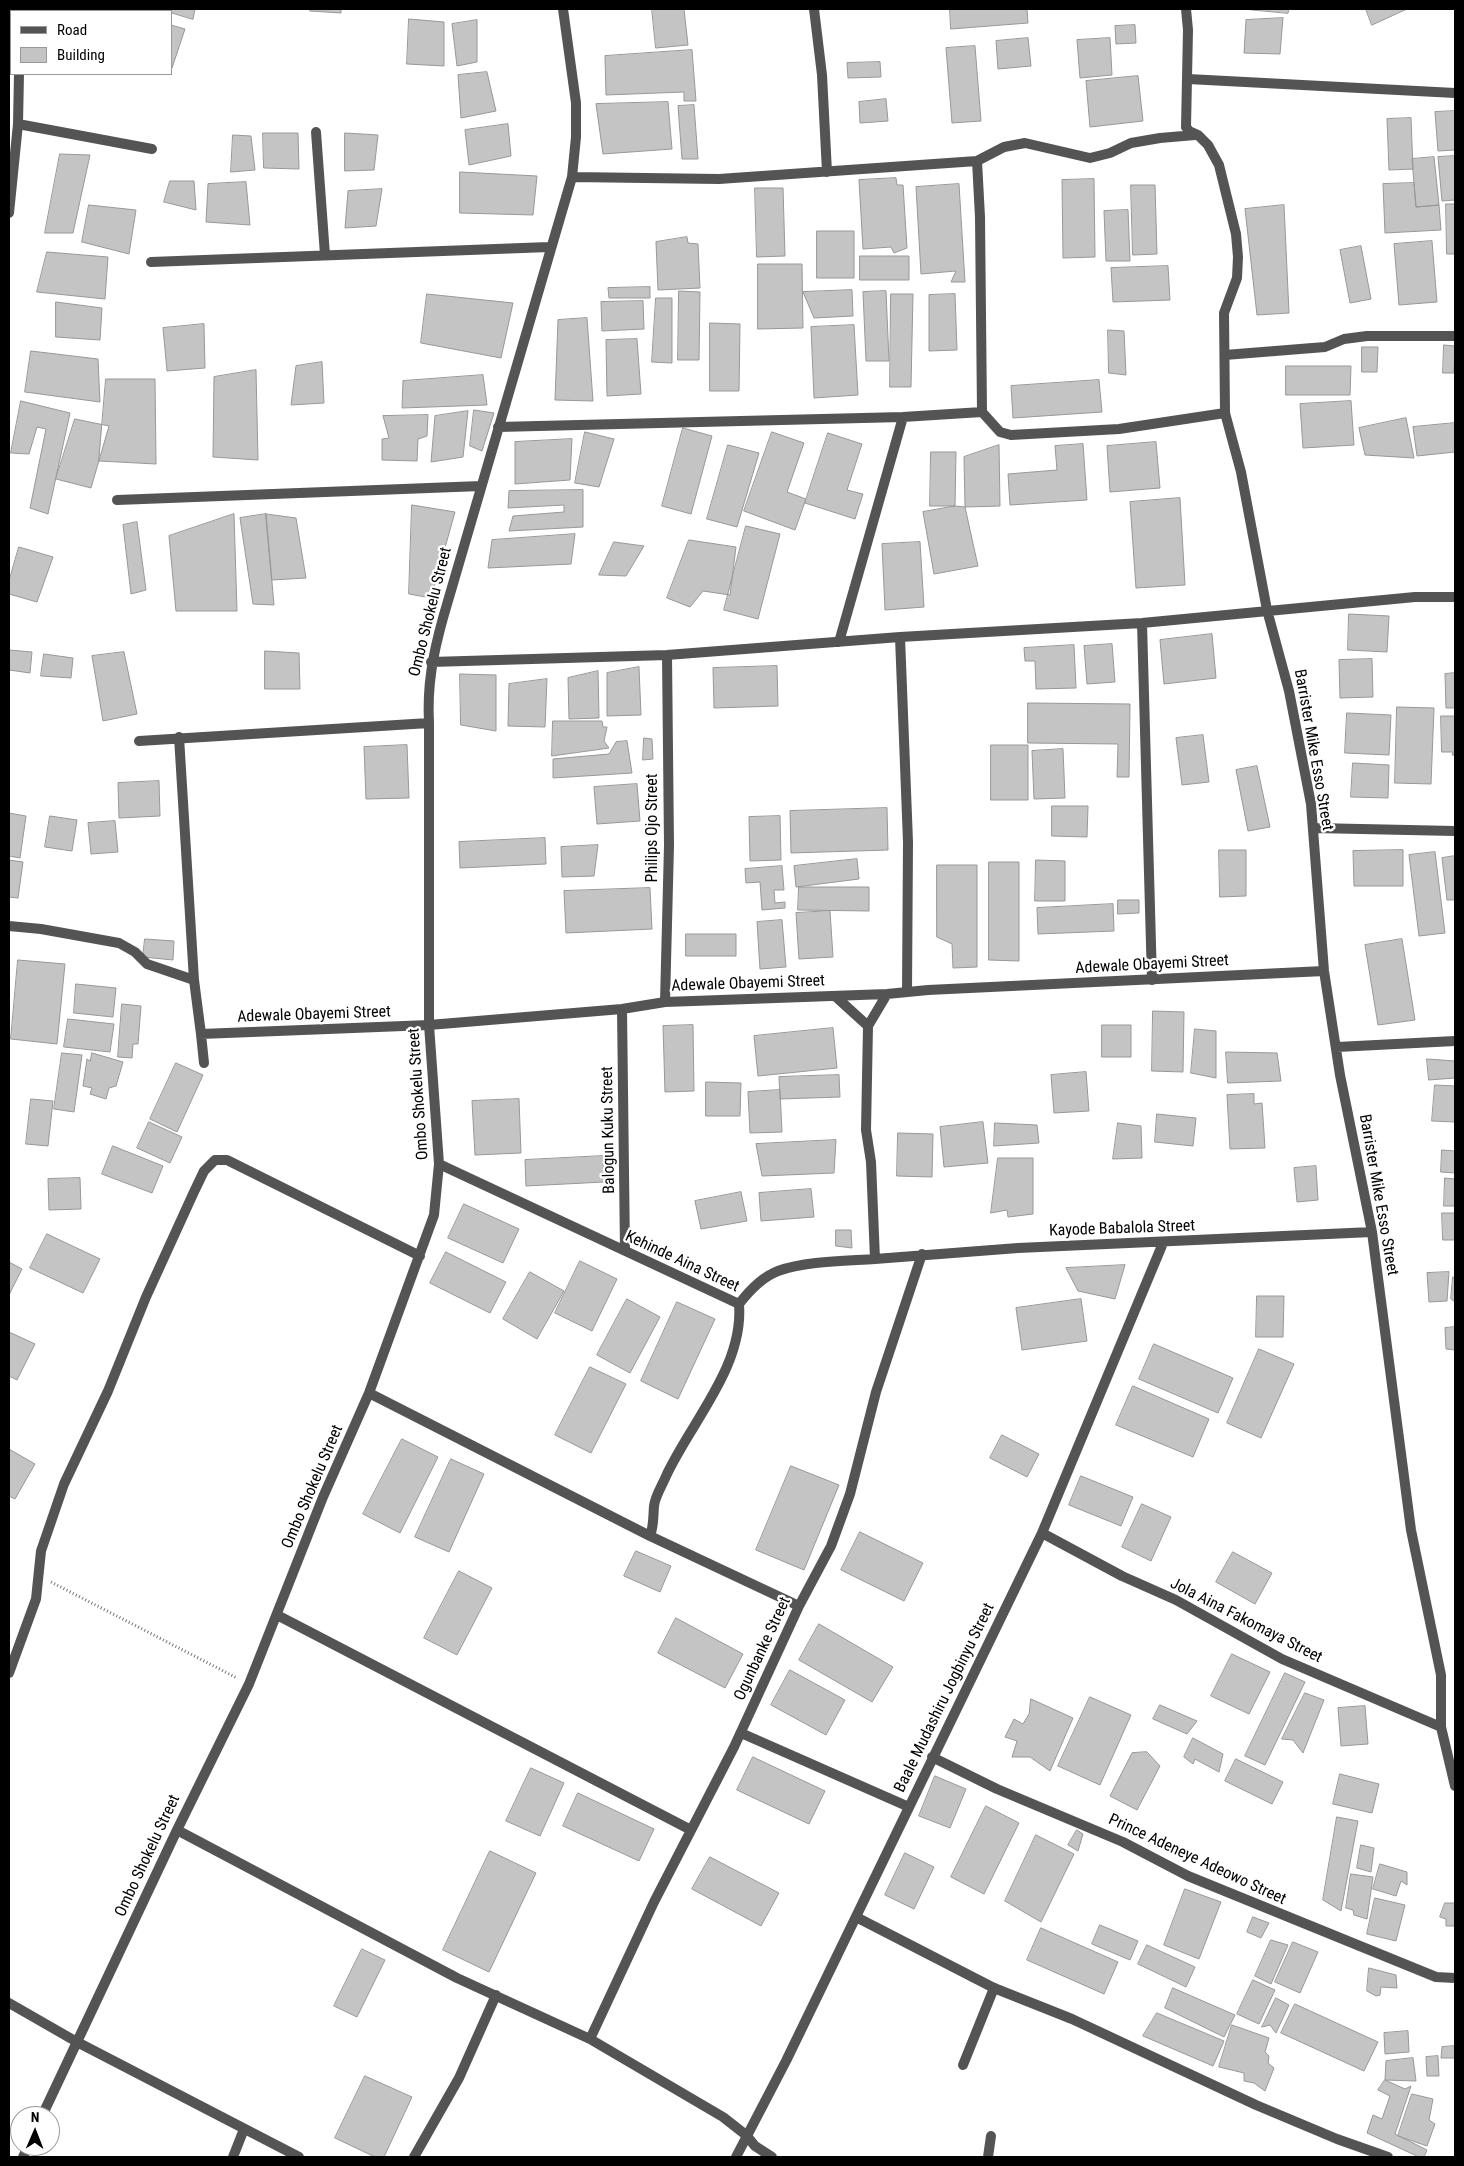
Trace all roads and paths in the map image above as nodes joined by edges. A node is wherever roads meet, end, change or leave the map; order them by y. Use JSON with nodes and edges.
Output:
{"nodes":[{"id":1,"x":563,"y":9,"type":"edge"},
{"id":2,"x":814,"y":9,"type":"edge"},
{"id":3,"x":1186,"y":9,"type":"edge"},
{"id":4,"x":20,"y":75,"type":"edge"},
{"id":5,"x":1188,"y":79,"type":"junction"},
{"id":6,"x":1455,"y":94,"type":"edge"},
{"id":7,"x":18,"y":124,"type":"junction"},
{"id":8,"x":316,"y":132,"type":"dead end"},
{"id":9,"x":1198,"y":135,"type":"junction"},
{"id":10,"x":152,"y":149,"type":"dead end"},
{"id":11,"x":977,"y":161,"type":"junction"},
{"id":12,"x":828,"y":172,"type":"junction"},
{"id":13,"x":572,"y":177,"type":"junction"},
{"id":14,"x":9,"y":213,"type":"edge"},
{"id":15,"x":549,"y":247,"type":"junction"},
{"id":16,"x":325,"y":255,"type":"junction"},
{"id":17,"x":151,"y":262,"type":"dead end"},
{"id":18,"x":1455,"y":336,"type":"edge"},
{"id":19,"x":1225,"y":355,"type":"junction"},
{"id":20,"x":982,"y":412,"type":"junction"},
{"id":21,"x":1225,"y":413,"type":"junction"},
{"id":22,"x":903,"y":417,"type":"junction"},
{"id":23,"x":498,"y":427,"type":"junction"},
{"id":24,"x":480,"y":486,"type":"junction"},
{"id":25,"x":117,"y":500,"type":"dead end"},
{"id":26,"x":1455,"y":597,"type":"edge"},
{"id":27,"x":1267,"y":610,"type":"junction"},
{"id":28,"x":1142,"y":623,"type":"junction"},
{"id":29,"x":900,"y":637,"type":"junction"},
{"id":30,"x":838,"y":642,"type":"junction"},
{"id":31,"x":667,"y":655,"type":"junction"},
{"id":32,"x":431,"y":662,"type":"junction"},
{"id":33,"x":429,"y":723,"type":"junction"},
{"id":34,"x":179,"y":738,"type":"junction"},
{"id":35,"x":139,"y":741,"type":"dead end"},
{"id":36,"x":1314,"y":828,"type":"junction"},
{"id":37,"x":1455,"y":831,"type":"edge"},
{"id":38,"x":9,"y":926,"type":"edge"},
{"id":39,"x":1324,"y":971,"type":"junction"},
{"id":40,"x":194,"y":980,"type":"junction"},
{"id":41,"x":1152,"y":980,"type":"junction"},
{"id":42,"x":907,"y":992,"type":"junction"},
{"id":43,"x":887,"y":994,"type":"junction"},
{"id":44,"x":836,"y":996,"type":"junction"},
{"id":45,"x":666,"y":1002,"type":"junction"},
{"id":46,"x":622,"y":1009,"type":"junction"},
{"id":47,"x":429,"y":1025,"type":"junction"},
{"id":48,"x":868,"y":1026,"type":"junction"},
{"id":49,"x":201,"y":1034,"type":"junction"},
{"id":50,"x":1455,"y":1041,"type":"edge"},
{"id":51,"x":1336,"y":1047,"type":"junction"},
{"id":52,"x":204,"y":1063,"type":"dead end"},
{"id":53,"x":439,"y":1164,"type":"junction"},
{"id":54,"x":1372,"y":1232,"type":"junction"},
{"id":55,"x":1162,"y":1243,"type":"junction"},
{"id":56,"x":625,"y":1251,"type":"junction"},
{"id":57,"x":922,"y":1254,"type":"junction"},
{"id":58,"x":420,"y":1256,"type":"junction"},
{"id":59,"x":875,"y":1258,"type":"junction"},
{"id":60,"x":738,"y":1304,"type":"junction"},
{"id":61,"x":369,"y":1393,"type":"junction"},
{"id":62,"x":1042,"y":1534,"type":"junction"},
{"id":63,"x":650,"y":1536,"type":"junction"},
{"id":64,"x":40,"y":1576,"type":"junction"},
{"id":65,"x":799,"y":1606,"type":"junction"},
{"id":66,"x":277,"y":1615,"type":"junction"},
{"id":67,"x":13,"y":1651,"type":"edge"},
{"id":68,"x":9,"y":1673,"type":"edge"},
{"id":69,"x":249,"y":1684,"type":"junction"},
{"id":70,"x":1441,"y":1727,"type":"junction"},
{"id":71,"x":741,"y":1733,"type":"junction"},
{"id":72,"x":932,"y":1757,"type":"junction"},
{"id":73,"x":1455,"y":1786,"type":"edge"},
{"id":74,"x":909,"y":1807,"type":"junction"},
{"id":75,"x":177,"y":1830,"type":"junction"},
{"id":76,"x":691,"y":1830,"type":"junction"},
{"id":77,"x":856,"y":1917,"type":"junction"},
{"id":78,"x":1455,"y":1978,"type":"edge"},
{"id":79,"x":994,"y":1988,"type":"junction"},
{"id":80,"x":496,"y":1995,"type":"junction"},
{"id":81,"x":9,"y":2003,"type":"edge"},
{"id":82,"x":590,"y":2039,"type":"junction"},
{"id":83,"x":77,"y":2042,"type":"junction"},
{"id":84,"x":963,"y":2065,"type":"dead end"},
{"id":85,"x":47,"y":2106,"type":"edge"},
{"id":86,"x":244,"y":2129,"type":"junction"},
{"id":87,"x":746,"y":2135,"type":"junction"},
{"id":88,"x":991,"y":2136,"type":"dead end"},
{"id":89,"x":232,"y":2157,"type":"edge"},
{"id":90,"x":299,"y":2157,"type":"edge"},
{"id":91,"x":414,"y":2157,"type":"edge"},
{"id":92,"x":736,"y":2157,"type":"edge"},
{"id":93,"x":772,"y":2157,"type":"edge"},
{"id":94,"x":988,"y":2157,"type":"edge"},
{"id":95,"x":1388,"y":2157,"type":"edge"}],
"edges":[{"from":1,"to":13,"type":"street","name":"Ombo Shokelu Street"},
{"from":2,"to":12,"type":"street"},
{"from":3,"to":5,"type":"street"},
{"from":4,"to":7,"type":"street"},
{"from":5,"to":6,"type":"street"},
{"from":5,"to":9,"type":"street","name":"Barrister Mike Esso Street"},
{"from":7,"to":10,"type":"street"},
{"from":7,"to":14,"type":"street"},
{"from":8,"to":16,"type":"street"},
{"from":9,"to":11,"type":"street"},
{"from":9,"to":19,"type":"street","name":"Barrister Mike Esso Street"},
{"from":11,"to":12,"type":"street"},
{"from":11,"to":20,"type":"street"},
{"from":12,"to":13,"type":"street"},
{"from":13,"to":15,"type":"street","name":"Ombo Shokelu Street"},
{"from":15,"to":16,"type":"street"},
{"from":15,"to":23,"type":"street","name":"Ombo Shokelu Street"},
{"from":16,"to":17,"type":"street"},
{"from":18,"to":19,"type":"street"},
{"from":19,"to":21,"type":"street","name":"Barrister Mike Esso Street"},
{"from":20,"to":21,"type":"street"},
{"from":20,"to":22,"type":"street"},
{"from":21,"to":27,"type":"street","name":"Barrister Mike Esso Street"},
{"from":22,"to":23,"type":"street"},
{"from":22,"to":30,"type":"street"},
{"from":23,"to":24,"type":"street","name":"Ombo Shokelu Street"},
{"from":24,"to":25,"type":"street"},
{"from":24,"to":32,"type":"street","name":"Ombo Shokelu Street"},
{"from":26,"to":27,"type":"street"},
{"from":27,"to":28,"type":"street"},
{"from":27,"to":36,"type":"street","name":"Barrister Mike Esso Street"},
{"from":28,"to":29,"type":"street"},
{"from":28,"to":41,"type":"street"},
{"from":29,"to":30,"type":"street"},
{"from":29,"to":42,"type":"street"},
{"from":30,"to":31,"type":"street"},
{"from":31,"to":32,"type":"street"},
{"from":31,"to":45,"type":"street","name":"Philips Ojo Street"},
{"from":32,"to":33,"type":"street","name":"Ombo Shokelu Street"},
{"from":33,"to":34,"type":"street"},
{"from":33,"to":47,"type":"street","name":"Ombo Shokelu Street"},
{"from":34,"to":35,"type":"street"},
{"from":34,"to":40,"type":"street"},
{"from":36,"to":37,"type":"street"},
{"from":36,"to":39,"type":"street","name":"Barrister Mike Esso Street"},
{"from":38,"to":40,"type":"street"},
{"from":39,"to":41,"type":"street","name":"Adewale Obayemi Street"},
{"from":39,"to":51,"type":"street","name":"Barrister Mike Esso Street"},
{"from":40,"to":49,"type":"street"},
{"from":41,"to":42,"type":"street","name":"Adewale Obayemi Street"},
{"from":42,"to":43,"type":"street","name":"Adewale Obayemi Street"},
{"from":43,"to":44,"type":"street","name":"Adewale Obayemi Street"},
{"from":43,"to":48,"type":"street"},
{"from":44,"to":45,"type":"street","name":"Adewale Obayemi Street"},
{"from":44,"to":48,"type":"street"},
{"from":45,"to":46,"type":"street","name":"Adewale Obayemi Street"},
{"from":46,"to":47,"type":"street","name":"Adewale Obayemi Street"},
{"from":46,"to":56,"type":"street","name":"Balogun Kuku Street"},
{"from":47,"to":49,"type":"street","name":"Adewale Obayemi Street"},
{"from":47,"to":53,"type":"street","name":"Ombo Shokelu Street"},
{"from":48,"to":59,"type":"street"},
{"from":49,"to":52,"type":"street"},
{"from":50,"to":51,"type":"street"},
{"from":51,"to":54,"type":"street","name":"Barrister Mike Esso Street"},
{"from":53,"to":56,"type":"street","name":"Kehinde Aina Street"},
{"from":53,"to":58,"type":"street","name":"Ombo Shokelu Street"},
{"from":54,"to":55,"type":"street","name":"Kayode Babalola Street"},
{"from":54,"to":70,"type":"street","name":"Barrister Mike Esso Street"},
{"from":55,"to":57,"type":"street","name":"Kayode Babalola Street"},
{"from":55,"to":62,"type":"street","name":"Baale Mudashiru Jogbinyu Street"},
{"from":56,"to":60,"type":"street","name":"Kehinde Aina Street"},
{"from":57,"to":59,"type":"street","name":"Kayode Babalola Street"},
{"from":57,"to":65,"type":"street","name":"Ogunbanke Street"},
{"from":58,"to":61,"type":"street","name":"Ombo Shokelu Street"},
{"from":58,"to":64,"type":"street"},
{"from":59,"to":60,"type":"street","name":"Kayode Babalola Street"},
{"from":60,"to":63,"type":"street","name":"Kehinde Aina Street"},
{"from":61,"to":63,"type":"street"},
{"from":61,"to":66,"type":"street","name":"Ombo Shokelu Street"},
{"from":62,"to":70,"type":"street","name":"Jola Aina Fakomaya Street"},
{"from":62,"to":72,"type":"street","name":"Baale Mudashiru Jogbinyu Street"},
{"from":63,"to":65,"type":"street"},
{"from":64,"to":67,"type":"street"},
{"from":64,"to":69,"type":"path"},
{"from":65,"to":71,"type":"street","name":"Ogunbanke Street"},
{"from":66,"to":69,"type":"street","name":"Ombo Shokelu Street"},
{"from":66,"to":76,"type":"street"},
{"from":67,"to":68,"type":"street"},
{"from":69,"to":75,"type":"street","name":"Ombo Shokelu Street"},
{"from":70,"to":73,"type":"street","name":"Barrister Mike Esso Street"},
{"from":71,"to":74,"type":"street"},
{"from":71,"to":76,"type":"street","name":"Ogunbanke Street"},
{"from":72,"to":74,"type":"street","name":"Baale Mudashiru Jogbinyu Street"},
{"from":72,"to":78,"type":"street","name":"Prince Adeneye Adeowo Street"},
{"from":74,"to":77,"type":"street","name":"Baale Mudashiru Jogbinyu Street"},
{"from":75,"to":80,"type":"street"},
{"from":75,"to":83,"type":"street","name":"Ombo Shokelu Street"},
{"from":76,"to":82,"type":"street","name":"Ogunbanke Street"},
{"from":77,"to":79,"type":"street"},
{"from":77,"to":87,"type":"street","name":"Baale Mudashiru Jogbinyu Street"},
{"from":79,"to":84,"type":"street"},
{"from":79,"to":95,"type":"street"},
{"from":80,"to":82,"type":"street"},
{"from":80,"to":91,"type":"street"},
{"from":81,"to":83,"type":"street"},
{"from":82,"to":87,"type":"street"},
{"from":83,"to":85,"type":"street","name":"Ombo Shokelu Street"},
{"from":83,"to":86,"type":"street"},
{"from":86,"to":89,"type":"street"},
{"from":86,"to":90,"type":"street"},
{"from":87,"to":92,"type":"street","name":"Baale Mudashiru Jogbinyu Street"},
{"from":87,"to":93,"type":"street"},
{"from":88,"to":94,"type":"street"}]}
